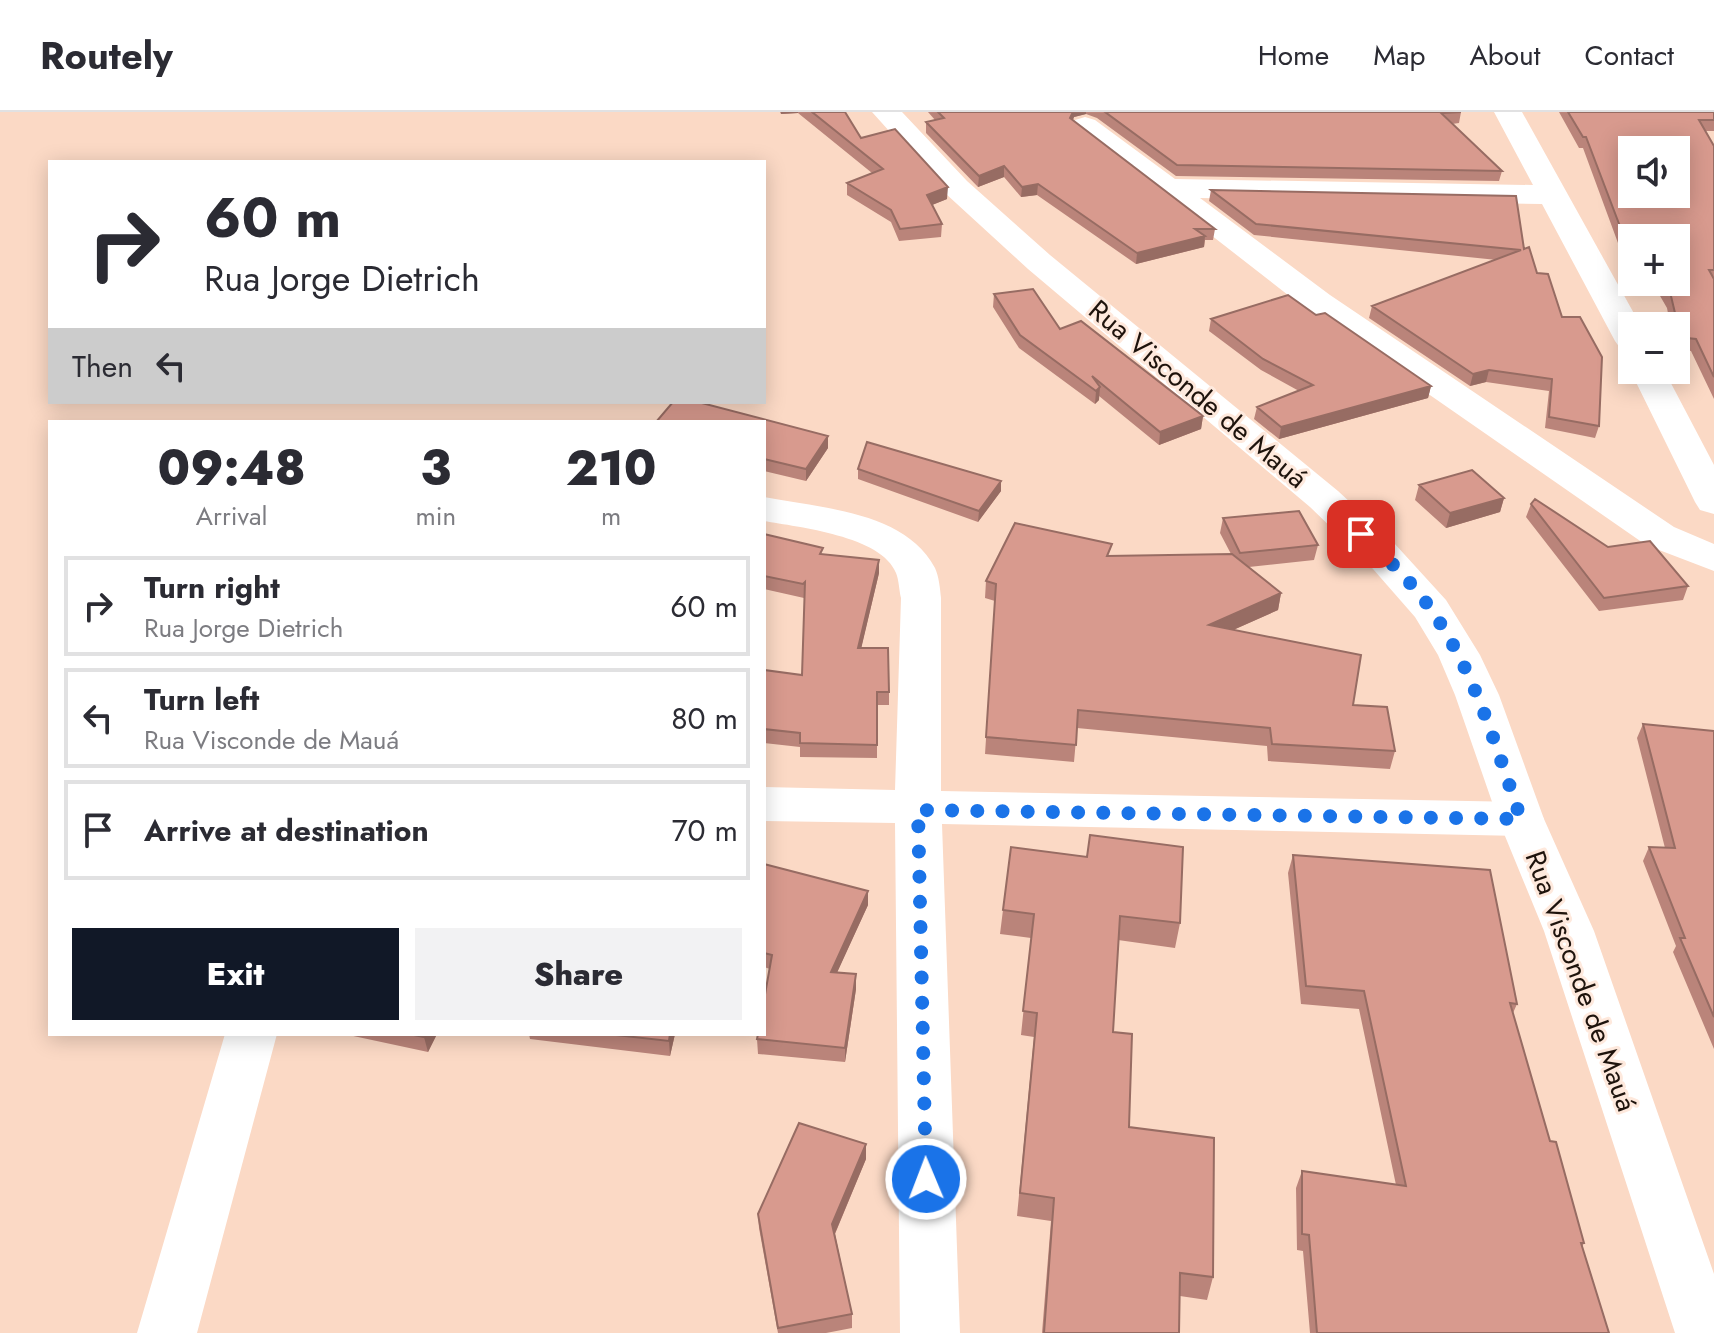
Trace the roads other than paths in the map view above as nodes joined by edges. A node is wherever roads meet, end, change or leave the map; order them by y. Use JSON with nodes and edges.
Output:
{"nodes":[{"id":1,"x":886,"y":112,"type":"edge"},
{"id":2,"x":1508,"y":112,"type":"edge"},
{"id":3,"x":1085,"y":126,"type":"edge"},
{"id":4,"x":1168,"y":188,"type":"junction"},
{"id":5,"x":1555,"y":195,"type":"junction"},
{"id":6,"x":1618,"y":314,"type":"edge"},
{"id":7,"x":1654,"y":384,"type":"edge"},
{"id":8,"x":1714,"y":502,"type":"edge"},
{"id":9,"x":766,"y":509,"type":"edge"},
{"id":10,"x":1714,"y":558,"type":"edge"},
{"id":11,"x":766,"y":804,"type":"edge"},
{"id":12,"x":918,"y":810,"type":"junction"},
{"id":13,"x":1521,"y":819,"type":"junction"},
{"id":14,"x":250,"y":1036,"type":"edge"},
{"id":15,"x":167,"y":1333,"type":"edge"},
{"id":16,"x":930,"y":1333,"type":"edge"},
{"id":17,"x":1705,"y":1333,"type":"edge"}],
"edges":[{"from":1,"to":13,"type":"street","name":"Rua Visconde de Mauá"},
{"from":2,"to":5,"type":"street"},
{"from":3,"to":4,"type":"street"},
{"from":4,"to":5,"type":"street"},
{"from":4,"to":10,"type":"street"},
{"from":5,"to":6,"type":"street"},
{"from":7,"to":8,"type":"street"},
{"from":9,"to":12,"type":"street"},
{"from":11,"to":12,"type":"street"},
{"from":12,"to":13,"type":"street"},
{"from":12,"to":16,"type":"street"},
{"from":13,"to":17,"type":"street","name":"Rua Visconde de Mauá"},
{"from":14,"to":15,"type":"street"}]}
